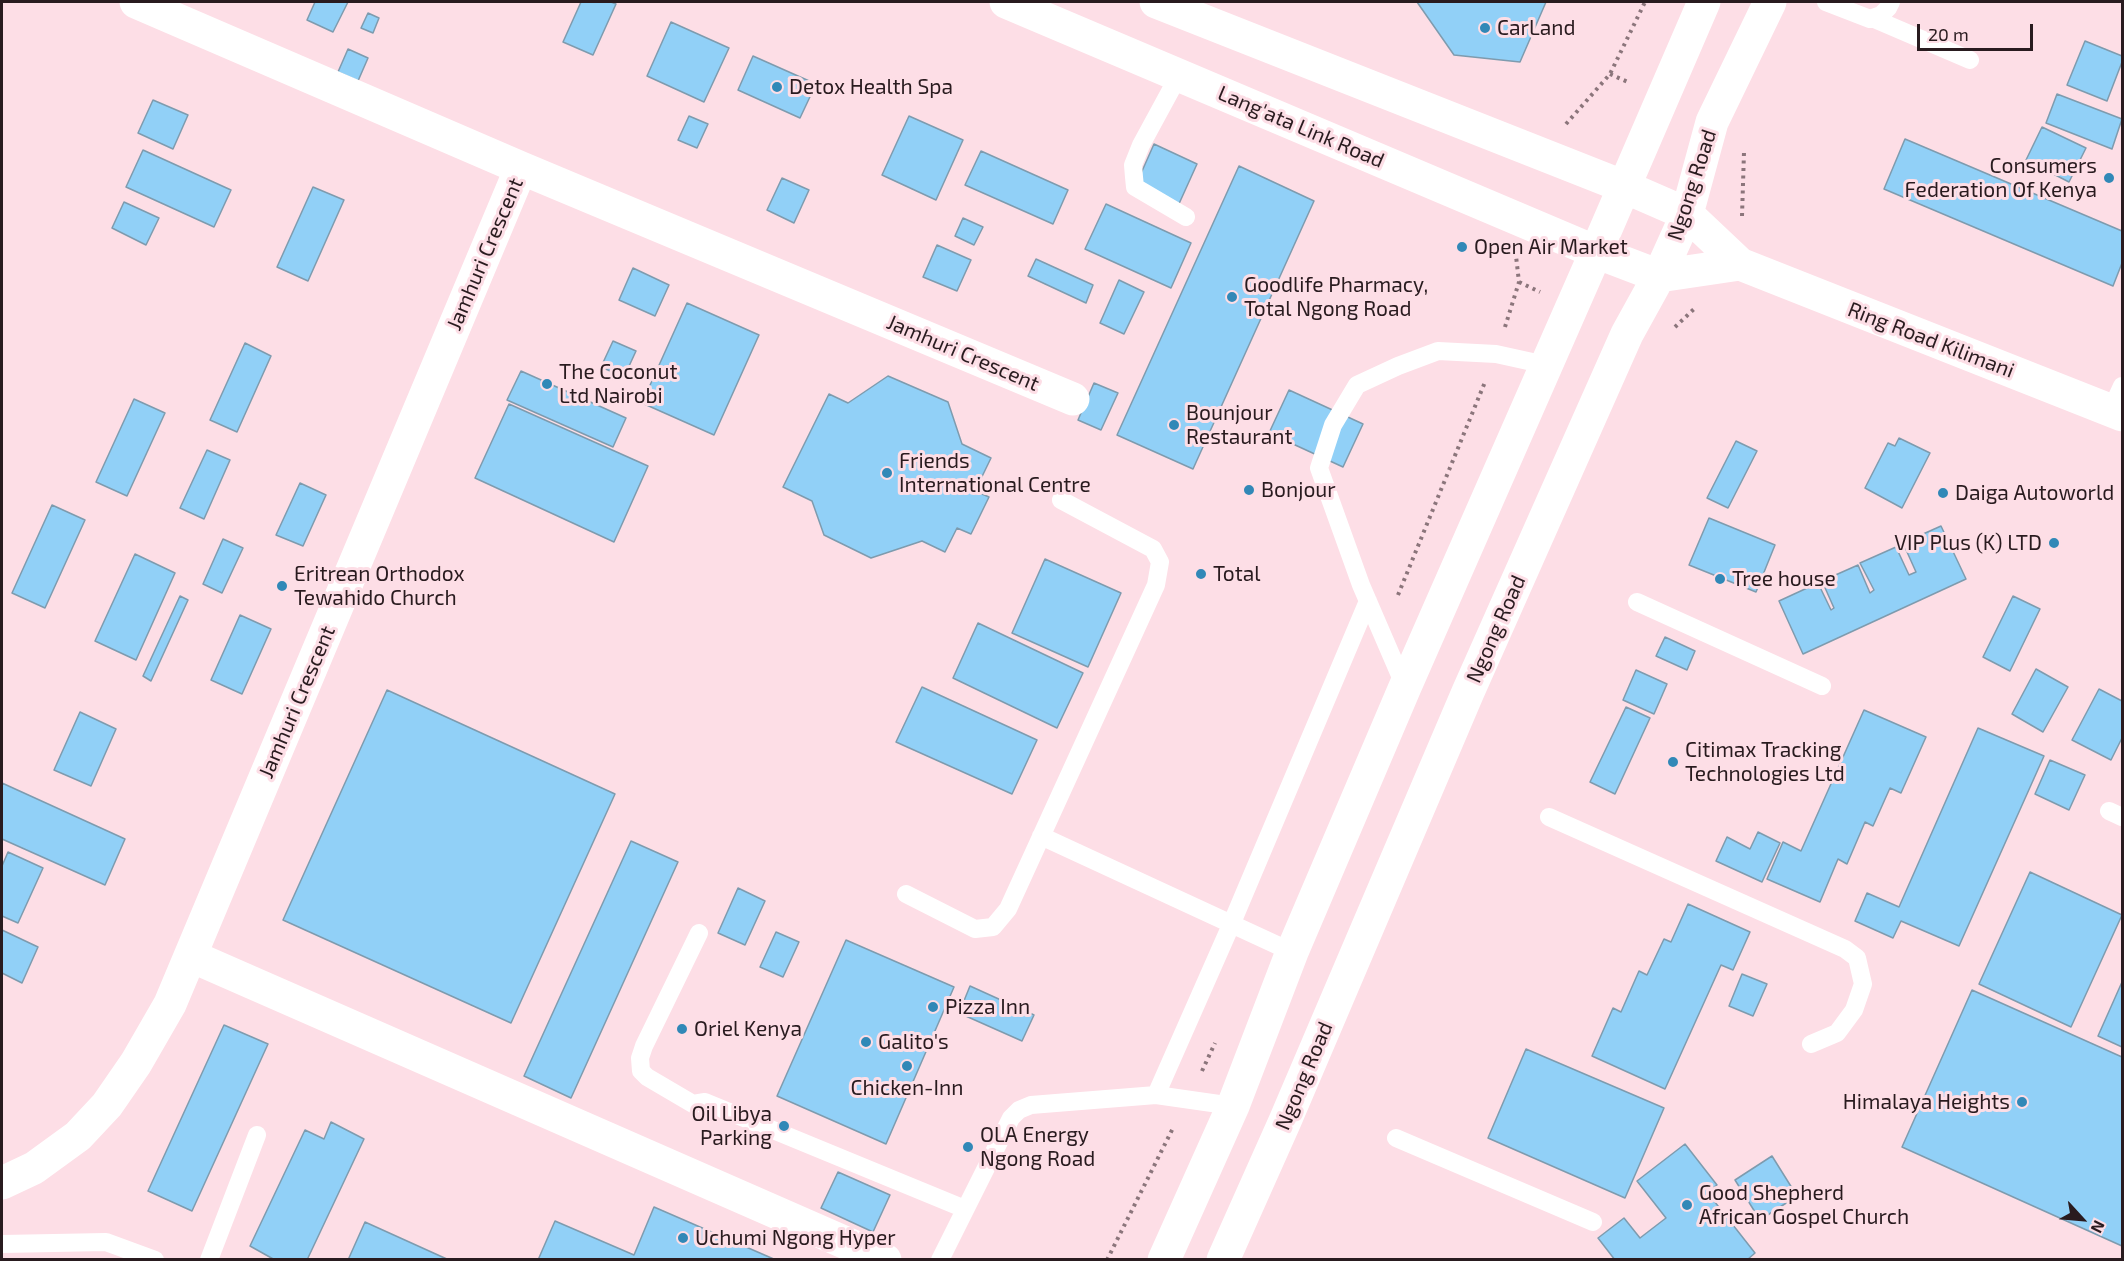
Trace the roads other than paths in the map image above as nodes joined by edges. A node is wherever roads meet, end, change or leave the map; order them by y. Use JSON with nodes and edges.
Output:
{"nodes":[{"id":1,"x":136,"y":2,"type":"edge"},
{"id":2,"x":1006,"y":2,"type":"edge"},
{"id":3,"x":1156,"y":2,"type":"edge"},
{"id":4,"x":1704,"y":2,"type":"edge"},
{"id":5,"x":1770,"y":2,"type":"edge"},
{"id":6,"x":1826,"y":2,"type":"edge"},
{"id":7,"x":1891,"y":2,"type":"edge"},
{"id":8,"x":1872,"y":18,"type":"junction"},
{"id":9,"x":1970,"y":60,"type":"dead end"},
{"id":10,"x":1179,"y":75,"type":"junction"},
{"id":11,"x":521,"y":168,"type":"junction"},
{"id":12,"x":1625,"y":187,"type":"junction"},
{"id":13,"x":1687,"y":214,"type":"junction"},
{"id":14,"x":1186,"y":217,"type":"dead end"},
{"id":15,"x":1596,"y":252,"type":"junction"},
{"id":16,"x":1740,"y":264,"type":"junction"},
{"id":17,"x":1659,"y":276,"type":"junction"},
{"id":18,"x":1546,"y":365,"type":"junction"},
{"id":19,"x":1072,"y":399,"type":"dead end"},
{"id":20,"x":2119,"y":404,"type":"edge"},
{"id":21,"x":1061,"y":500,"type":"dead end"},
{"id":22,"x":1368,"y":601,"type":"junction"},
{"id":23,"x":1637,"y":602,"type":"dead end"},
{"id":24,"x":1822,"y":686,"type":"dead end"},
{"id":25,"x":1405,"y":687,"type":"junction"},
{"id":26,"x":1549,"y":817,"type":"dead end"},
{"id":27,"x":1041,"y":836,"type":"junction"},
{"id":28,"x":906,"y":894,"type":"dead end"},
{"id":29,"x":1231,"y":925,"type":"junction"},
{"id":30,"x":699,"y":933,"type":"dead end"},
{"id":31,"x":1292,"y":952,"type":"junction"},
{"id":32,"x":190,"y":956,"type":"junction"},
{"id":33,"x":1811,"y":1044,"type":"dead end"},
{"id":34,"x":1156,"y":1095,"type":"junction"},
{"id":35,"x":1233,"y":1106,"type":"junction"},
{"id":36,"x":257,"y":1135,"type":"dead end"},
{"id":37,"x":1396,"y":1138,"type":"dead end"},
{"id":38,"x":2,"y":1183,"type":"edge"},
{"id":39,"x":965,"y":1209,"type":"junction"},
{"id":40,"x":1593,"y":1222,"type":"dead end"},
{"id":41,"x":2,"y":1244,"type":"edge"},
{"id":42,"x":155,"y":1260,"type":"edge"},
{"id":43,"x":209,"y":1260,"type":"edge"},
{"id":44,"x":885,"y":1260,"type":"edge"},
{"id":45,"x":940,"y":1260,"type":"edge"},
{"id":46,"x":1164,"y":1260,"type":"edge"},
{"id":47,"x":1223,"y":1260,"type":"edge"}],
"edges":[{"from":1,"to":11,"type":"main road","name":"Jamhuri Crescent"},
{"from":2,"to":10,"type":"main road","name":"Lang'ata Link Road"},
{"from":3,"to":12,"type":"main road"},
{"from":4,"to":12,"type":"main road"},
{"from":5,"to":13,"type":"main road","name":"Ngong Road"},
{"from":6,"to":8,"type":"lane"},
{"from":7,"to":8,"type":"lane"},
{"from":8,"to":9,"type":"lane"},
{"from":10,"to":14,"type":"lane"},
{"from":10,"to":15,"type":"main road","name":"Lang'ata Link Road"},
{"from":11,"to":19,"type":"main road","name":"Jamhuri Crescent"},
{"from":11,"to":32,"type":"main road","name":"Jamhuri Crescent"},
{"from":12,"to":13,"type":"main road"},
{"from":12,"to":15,"type":"main road"},
{"from":13,"to":16,"type":"main road"},
{"from":13,"to":17,"type":"main road","name":"Ngong Road"},
{"from":15,"to":17,"type":"main road","name":"Lang'ata Link Road"},
{"from":15,"to":18,"type":"main road"},
{"from":16,"to":17,"type":"main road"},
{"from":16,"to":20,"type":"main road","name":"Ring Road Kilimani"},
{"from":17,"to":47,"type":"main road","name":"Ngong Road"},
{"from":18,"to":22,"type":"lane"},
{"from":18,"to":25,"type":"main road"},
{"from":21,"to":27,"type":"lane"},
{"from":22,"to":25,"type":"lane"},
{"from":22,"to":29,"type":"lane"},
{"from":23,"to":24,"type":"lane"},
{"from":25,"to":31,"type":"main road"},
{"from":26,"to":33,"type":"lane"},
{"from":27,"to":28,"type":"lane"},
{"from":27,"to":29,"type":"lane"},
{"from":29,"to":31,"type":"lane"},
{"from":29,"to":34,"type":"lane"},
{"from":30,"to":39,"type":"lane"},
{"from":31,"to":35,"type":"main road"},
{"from":32,"to":38,"type":"main road","name":"Jamhuri Crescent"},
{"from":32,"to":44,"type":"main road"},
{"from":34,"to":35,"type":"lane"},
{"from":34,"to":39,"type":"lane"},
{"from":35,"to":46,"type":"main road"},
{"from":36,"to":43,"type":"lane"},
{"from":37,"to":40,"type":"lane"},
{"from":39,"to":45,"type":"lane"},
{"from":41,"to":42,"type":"lane"}]}
